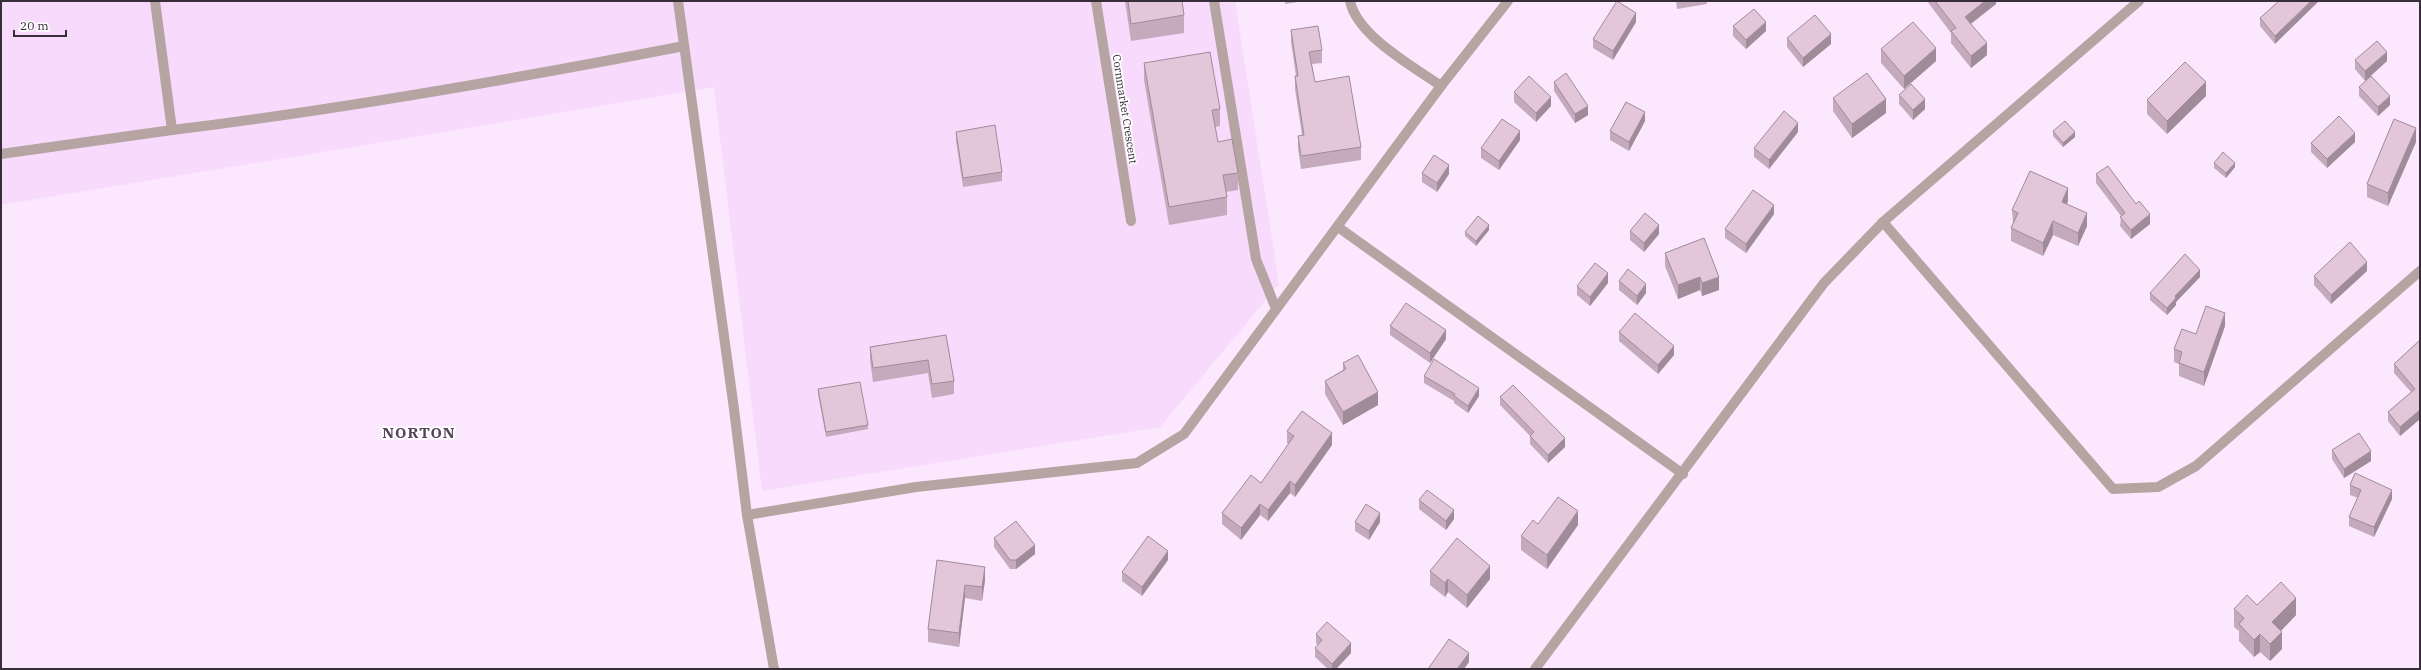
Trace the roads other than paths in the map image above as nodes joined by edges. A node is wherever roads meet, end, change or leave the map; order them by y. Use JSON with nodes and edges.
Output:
{"nodes":[{"id":1,"x":155,"y":1,"type":"edge"},
{"id":2,"x":678,"y":1,"type":"edge"},
{"id":3,"x":1096,"y":1,"type":"edge"},
{"id":4,"x":1214,"y":1,"type":"edge"},
{"id":5,"x":1350,"y":1,"type":"edge"},
{"id":6,"x":1508,"y":1,"type":"edge"},
{"id":7,"x":2139,"y":1,"type":"edge"},
{"id":8,"x":684,"y":46,"type":"junction"},
{"id":9,"x":1442,"y":86,"type":"junction"},
{"id":10,"x":172,"y":130,"type":"junction"},
{"id":11,"x":1,"y":154,"type":"edge"},
{"id":12,"x":1131,"y":220,"type":"dead end"},
{"id":13,"x":1883,"y":222,"type":"junction"},
{"id":14,"x":1338,"y":227,"type":"junction"},
{"id":15,"x":2420,"y":271,"type":"edge"},
{"id":16,"x":1276,"y":309,"type":"junction"},
{"id":17,"x":1683,"y":474,"type":"junction"},
{"id":18,"x":747,"y":515,"type":"junction"},
{"id":19,"x":774,"y":669,"type":"edge"},
{"id":20,"x":1535,"y":669,"type":"edge"}],
"edges":[{"from":1,"to":10,"type":"street"},
{"from":2,"to":8,"type":"street"},
{"from":3,"to":12,"type":"street","name":"Cornmarket Crescent"},
{"from":4,"to":16,"type":"street"},
{"from":5,"to":9,"type":"street"},
{"from":6,"to":9,"type":"street"},
{"from":7,"to":13,"type":"street"},
{"from":8,"to":10,"type":"street"},
{"from":8,"to":18,"type":"street"},
{"from":9,"to":14,"type":"street"},
{"from":10,"to":11,"type":"street"},
{"from":13,"to":15,"type":"street"},
{"from":13,"to":17,"type":"street"},
{"from":14,"to":16,"type":"street"},
{"from":14,"to":17,"type":"street"},
{"from":16,"to":18,"type":"street"},
{"from":17,"to":20,"type":"street"},
{"from":18,"to":19,"type":"street"}]}
